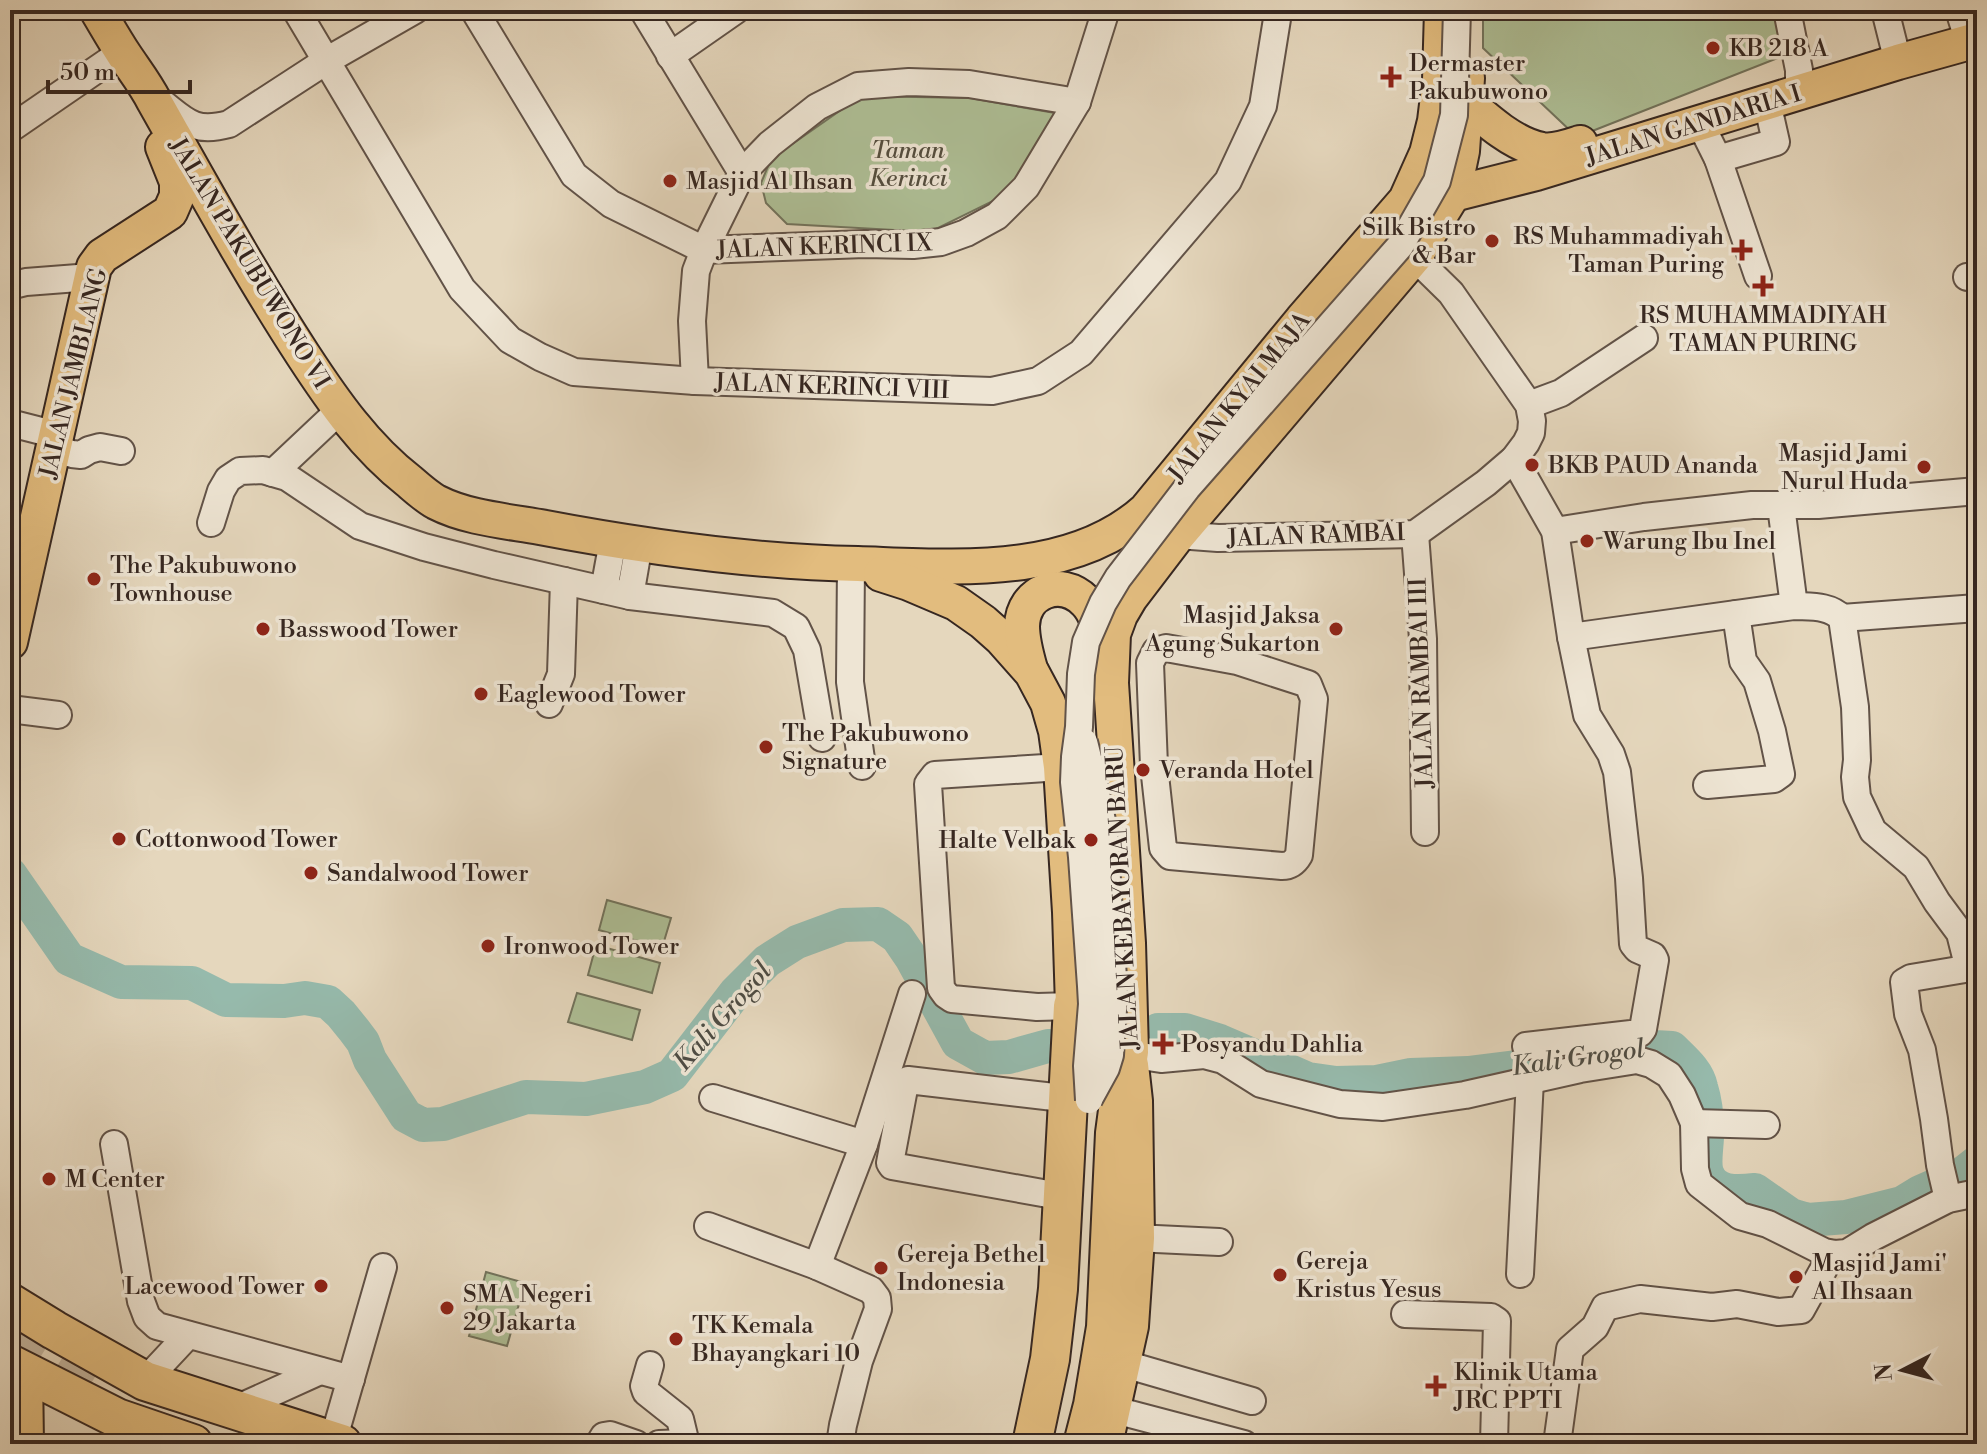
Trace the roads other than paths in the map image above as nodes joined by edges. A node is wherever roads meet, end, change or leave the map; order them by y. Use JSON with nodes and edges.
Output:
{"nodes":[{"id":1,"x":97,"y":10,"type":"edge"},
{"id":2,"x":296,"y":10,"type":"edge"},
{"id":3,"x":415,"y":10,"type":"edge"},
{"id":4,"x":474,"y":10,"type":"edge"},
{"id":5,"x":643,"y":10,"type":"edge"},
{"id":6,"x":736,"y":10,"type":"edge"},
{"id":7,"x":1106,"y":10,"type":"edge"},
{"id":8,"x":1276,"y":10,"type":"edge"},
{"id":9,"x":1442,"y":10,"type":"edge"},
{"id":10,"x":1457,"y":10,"type":"edge"},
{"id":11,"x":1468,"y":10,"type":"edge"},
{"id":12,"x":1787,"y":10,"type":"edge"},
{"id":13,"x":1885,"y":10,"type":"edge"},
{"id":14,"x":1969,"y":26,"type":"edge"},
{"id":15,"x":122,"y":52,"type":"junction"},
{"id":16,"x":1896,"y":53,"type":"junction"},
{"id":17,"x":670,"y":56,"type":"junction"},
{"id":18,"x":326,"y":61,"type":"junction"},
{"id":19,"x":1440,"y":80,"type":"junction"},
{"id":20,"x":1788,"y":88,"type":"junction"},
{"id":21,"x":151,"y":95,"type":"junction"},
{"id":22,"x":1077,"y":102,"type":"junction"},
{"id":23,"x":1467,"y":103,"type":"junction"},
{"id":24,"x":1700,"y":123,"type":"junction"},
{"id":25,"x":10,"y":129,"type":"edge"},
{"id":26,"x":1718,"y":159,"type":"junction"},
{"id":27,"x":742,"y":173,"type":"junction"},
{"id":28,"x":1453,"y":194,"type":"junction"},
{"id":29,"x":1406,"y":200,"type":"junction"},
{"id":30,"x":1382,"y":226,"type":"junction"},
{"id":31,"x":704,"y":250,"type":"junction"},
{"id":32,"x":1415,"y":256,"type":"junction"},
{"id":33,"x":1758,"y":276,"type":"dead end"},
{"id":34,"x":91,"y":277,"type":"junction"},
{"id":35,"x":10,"y":286,"type":"edge"},
{"id":36,"x":1644,"y":338,"type":"dead end"},
{"id":37,"x":695,"y":381,"type":"junction"},
{"id":38,"x":1529,"y":405,"type":"junction"},
{"id":39,"x":341,"y":409,"type":"junction"},
{"id":40,"x":10,"y":423,"type":"edge"},
{"id":41,"x":55,"y":441,"type":"junction"},
{"id":42,"x":121,"y":451,"type":"dead end"},
{"id":43,"x":1514,"y":459,"type":"junction"},
{"id":44,"x":273,"y":473,"type":"junction"},
{"id":45,"x":1977,"y":491,"type":"edge"},
{"id":46,"x":1781,"y":506,"type":"junction"},
{"id":47,"x":1146,"y":510,"type":"junction"},
{"id":48,"x":514,"y":522,"type":"junction"},
{"id":49,"x":211,"y":523,"type":"dead end"},
{"id":50,"x":1555,"y":531,"type":"junction"},
{"id":51,"x":1415,"y":534,"type":"junction"},
{"id":52,"x":1178,"y":535,"type":"junction"},
{"id":53,"x":626,"y":543,"type":"junction"},
{"id":54,"x":851,"y":564,"type":"junction"},
{"id":55,"x":504,"y":567,"type":"junction"},
{"id":56,"x":564,"y":581,"type":"junction"},
{"id":57,"x":604,"y":590,"type":"junction"},
{"id":58,"x":630,"y":596,"type":"junction"},
{"id":59,"x":1794,"y":606,"type":"junction"},
{"id":60,"x":1977,"y":608,"type":"edge"},
{"id":61,"x":1736,"y":614,"type":"junction"},
{"id":62,"x":1842,"y":618,"type":"junction"},
{"id":63,"x":12,"y":627,"type":"edge"},
{"id":64,"x":1571,"y":637,"type":"junction"},
{"id":65,"x":1032,"y":673,"type":"junction"},
{"id":66,"x":1111,"y":683,"type":"junction"},
{"id":67,"x":549,"y":704,"type":"dead end"},
{"id":68,"x":10,"y":709,"type":"edge"},
{"id":69,"x":58,"y":715,"type":"dead end"},
{"id":70,"x":822,"y":738,"type":"dead end"},
{"id":71,"x":1117,"y":763,"type":"junction"},
{"id":72,"x":862,"y":766,"type":"dead end"},
{"id":73,"x":1154,"y":766,"type":"junction"},
{"id":74,"x":1061,"y":767,"type":"junction"},
{"id":75,"x":1707,"y":785,"type":"dead end"},
{"id":76,"x":1425,"y":832,"type":"dead end"},
{"id":77,"x":1973,"y":968,"type":"edge"},
{"id":78,"x":912,"y":994,"type":"dead end"},
{"id":79,"x":1073,"y":1006,"type":"junction"},
{"id":80,"x":1526,"y":1046,"type":"dead end"},
{"id":81,"x":1130,"y":1059,"type":"junction"},
{"id":82,"x":1530,"y":1080,"type":"junction"},
{"id":83,"x":713,"y":1098,"type":"dead end"},
{"id":84,"x":1079,"y":1101,"type":"junction"},
{"id":85,"x":1708,"y":1124,"type":"junction"},
{"id":86,"x":1766,"y":1125,"type":"dead end"},
{"id":87,"x":114,"y":1144,"type":"dead end"},
{"id":88,"x":864,"y":1144,"type":"junction"},
{"id":89,"x":1102,"y":1178,"type":"junction"},
{"id":90,"x":1977,"y":1193,"type":"edge"},
{"id":91,"x":1947,"y":1195,"type":"junction"},
{"id":92,"x":1062,"y":1204,"type":"junction"},
{"id":93,"x":708,"y":1226,"type":"dead end"},
{"id":94,"x":1135,"y":1238,"type":"junction"},
{"id":95,"x":1219,"y":1242,"type":"dead end"},
{"id":96,"x":1832,"y":1254,"type":"junction"},
{"id":97,"x":817,"y":1266,"type":"junction"},
{"id":98,"x":383,"y":1267,"type":"dead end"},
{"id":99,"x":1520,"y":1274,"type":"dead end"},
{"id":100,"x":10,"y":1303,"type":"edge"},
{"id":101,"x":1405,"y":1314,"type":"dead end"},
{"id":102,"x":54,"y":1330,"type":"junction"},
{"id":103,"x":188,"y":1335,"type":"junction"},
{"id":104,"x":1121,"y":1363,"type":"junction"},
{"id":105,"x":650,"y":1365,"type":"dead end"},
{"id":106,"x":15,"y":1367,"type":"edge"},
{"id":107,"x":320,"y":1371,"type":"junction"},
{"id":108,"x":351,"y":1379,"type":"junction"},
{"id":109,"x":145,"y":1381,"type":"junction"},
{"id":110,"x":95,"y":1386,"type":"tunnel mouth"},
{"id":111,"x":1252,"y":1401,"type":"dead end"},
{"id":112,"x":236,"y":1409,"type":"junction"},
{"id":113,"x":1107,"y":1427,"type":"edge"},
{"id":114,"x":337,"y":1442,"type":"edge"},
{"id":115,"x":26,"y":1444,"type":"edge"},
{"id":116,"x":193,"y":1444,"type":"edge"},
{"id":117,"x":263,"y":1444,"type":"edge"},
{"id":118,"x":599,"y":1444,"type":"edge"},
{"id":119,"x":636,"y":1444,"type":"edge"},
{"id":120,"x":659,"y":1444,"type":"edge"},
{"id":121,"x":686,"y":1444,"type":"edge"},
{"id":122,"x":840,"y":1444,"type":"edge"},
{"id":123,"x":1032,"y":1444,"type":"edge"},
{"id":124,"x":1051,"y":1444,"type":"edge"},
{"id":125,"x":1065,"y":1444,"type":"edge"},
{"id":126,"x":1081,"y":1444,"type":"edge"},
{"id":127,"x":1244,"y":1444,"type":"edge"},
{"id":128,"x":1494,"y":1444,"type":"edge"},
{"id":129,"x":1557,"y":1444,"type":"edge"}],
"edges":[{"from":1,"to":15,"type":"main road","name":"JALAN PAKUBUWONO VI"},
{"from":2,"to":18,"type":"street","name":"JALAN KERINCI VIII"},
{"from":3,"to":18,"type":"street"},
{"from":4,"to":31,"type":"street","name":"JALAN KERINCI IX"},
{"from":5,"to":17,"type":"street"},
{"from":6,"to":17,"type":"street"},
{"from":7,"to":22,"type":"street","name":"JALAN KERINCI IX"},
{"from":8,"to":37,"type":"street","name":"JALAN KERINCI VIII"},
{"from":9,"to":19,"type":"main road","name":"JALAN KYAI MAJA"},
{"from":10,"to":84,"type":"street","bridge":true},
{"from":11,"to":23,"type":"main road","name":"JALAN KYAI MAJA"},
{"from":12,"to":20,"type":"street"},
{"from":13,"to":16,"type":"street"},
{"from":14,"to":16,"type":"main road","name":"JALAN GANDARIA I"},
{"from":15,"to":21,"type":"main road","name":"JALAN PAKUBUWONO VI"},
{"from":15,"to":25,"type":"street"},
{"from":16,"to":20,"type":"main road","name":"JALAN GANDARIA I"},
{"from":17,"to":27,"type":"street"},
{"from":18,"to":21,"type":"street"},
{"from":18,"to":37,"type":"street","name":"JALAN KERINCI VIII"},
{"from":19,"to":23,"type":"main road","name":"JALAN GANDARIA I"},
{"from":19,"to":29,"type":"main road","name":"JALAN KYAI MAJA"},
{"from":20,"to":23,"type":"main road","name":"JALAN GANDARIA I"},
{"from":20,"to":24,"type":"main road","name":"JALAN GANDARIA I"},
{"from":20,"to":26,"type":"street"},
{"from":21,"to":34,"type":"main road","name":"JALAN JAMBLANG"},
{"from":21,"to":39,"type":"main road","name":"JALAN PAKUBUWONO VI"},
{"from":22,"to":27,"type":"street"},
{"from":22,"to":31,"type":"street","name":"JALAN KERINCI IX"},
{"from":23,"to":28,"type":"main road","name":"JALAN KYAI MAJA"},
{"from":24,"to":26,"type":"street"},
{"from":24,"to":28,"type":"main road","name":"JALAN GANDARIA I"},
{"from":26,"to":33,"type":"street"},
{"from":27,"to":31,"type":"street"},
{"from":28,"to":29,"type":"main road","name":"JALAN GANDARIA I"},
{"from":28,"to":32,"type":"main road","name":"JALAN KYAI MAJA"},
{"from":29,"to":30,"type":"main road","name":"JALAN KYAI MAJA"},
{"from":30,"to":32,"type":"street"},
{"from":30,"to":47,"type":"main road","name":"JALAN KYAI MAJA"},
{"from":31,"to":37,"type":"street"},
{"from":32,"to":38,"type":"street"},
{"from":32,"to":52,"type":"main road","name":"JALAN KYAI MAJA"},
{"from":34,"to":35,"type":"street"},
{"from":34,"to":41,"type":"main road","name":"JALAN JAMBLANG"},
{"from":36,"to":38,"type":"street"},
{"from":38,"to":43,"type":"street","name":"JALAN RAMBAI"},
{"from":39,"to":44,"type":"street"},
{"from":39,"to":48,"type":"main road","name":"JALAN PAKUBUWONO VI"},
{"from":40,"to":41,"type":"street"},
{"from":41,"to":42,"type":"street"},
{"from":41,"to":63,"type":"main road","name":"JALAN JAMBLANG"},
{"from":43,"to":50,"type":"street"},
{"from":43,"to":51,"type":"street","name":"JALAN RAMBAI"},
{"from":44,"to":49,"type":"street"},
{"from":44,"to":55,"type":"street"},
{"from":45,"to":46,"type":"street"},
{"from":46,"to":50,"type":"street"},
{"from":46,"to":59,"type":"street"},
{"from":47,"to":52,"type":"street"},
{"from":47,"to":54,"type":"main road","name":"JALAN KYAI MAJA"},
{"from":48,"to":53,"type":"main road","name":"JALAN PAKUBUWONO VI"},
{"from":48,"to":55,"type":"street"},
{"from":50,"to":64,"type":"street"},
{"from":51,"to":52,"type":"street","name":"JALAN RAMBAI"},
{"from":51,"to":76,"type":"street","name":"JALAN RAMBAI III"},
{"from":52,"to":66,"type":"main road","name":"JALAN KYAI MAJA"},
{"from":53,"to":54,"type":"main road","name":"JALAN PAKUBUWONO VI"},
{"from":53,"to":57,"type":"street"},
{"from":53,"to":58,"type":"street"},
{"from":54,"to":65,"type":"main road","name":"JALAN KEBAYORAN BARU"},
{"from":54,"to":72,"type":"street"},
{"from":55,"to":56,"type":"street"},
{"from":56,"to":57,"type":"street"},
{"from":56,"to":67,"type":"street"},
{"from":57,"to":58,"type":"street"},
{"from":58,"to":70,"type":"street"},
{"from":59,"to":61,"type":"street"},
{"from":59,"to":62,"type":"street"},
{"from":60,"to":62,"type":"street"},
{"from":61,"to":64,"type":"street"},
{"from":61,"to":75,"type":"street"},
{"from":62,"to":77,"type":"street"},
{"from":64,"to":80,"type":"street"},
{"from":65,"to":66,"type":"main road"},
{"from":65,"to":74,"type":"main road","name":"JALAN KEBAYORAN BARU"},
{"from":66,"to":71,"type":"main road","name":"JALAN KEBAYORAN BARU"},
{"from":68,"to":69,"type":"street"},
{"from":71,"to":73,"type":"street"},
{"from":71,"to":81,"type":"main road","name":"JALAN KEBAYORAN BARU"},
{"from":73,"to":73,"type":"street"},
{"from":74,"to":79,"type":"main road","name":"JALAN KEBAYORAN BARU"},
{"from":74,"to":79,"type":"street"},
{"from":77,"to":91,"type":"street"},
{"from":78,"to":88,"type":"street"},
{"from":79,"to":84,"type":"highway"},
{"from":79,"to":89,"type":"main road","name":"JALAN KEBAYORAN BARU"},
{"from":81,"to":82,"type":"street"},
{"from":81,"to":89,"type":"main road","name":"JALAN KEBAYORAN BARU"},
{"from":81,"to":94,"type":"highway"},
{"from":82,"to":85,"type":"street"},
{"from":82,"to":99,"type":"street"},
{"from":83,"to":88,"type":"street"},
{"from":84,"to":92,"type":"highway"},
{"from":84,"to":92,"type":"street"},
{"from":84,"to":124,"type":"street"},
{"from":85,"to":86,"type":"street"},
{"from":85,"to":96,"type":"street"},
{"from":87,"to":103,"type":"street"},
{"from":88,"to":97,"type":"street"},
{"from":89,"to":125,"type":"main road","name":"JALAN KEBAYORAN BARU"},
{"from":89,"to":126,"type":"main road","name":"JALAN KEBAYORAN BARU"},
{"from":90,"to":91,"type":"street"},
{"from":91,"to":96,"type":"street"},
{"from":92,"to":123,"type":"highway"},
{"from":93,"to":97,"type":"street"},
{"from":94,"to":95,"type":"street"},
{"from":94,"to":104,"type":"highway"},
{"from":96,"to":129,"type":"street"},
{"from":97,"to":122,"type":"street"},
{"from":98,"to":108,"type":"street"},
{"from":100,"to":102,"type":"highway"},
{"from":101,"to":128,"type":"street"},
{"from":102,"to":106,"type":"highway"},
{"from":102,"to":109,"type":"highway"},
{"from":103,"to":107,"type":"street"},
{"from":103,"to":109,"type":"street"},
{"from":104,"to":111,"type":"street"},
{"from":104,"to":113,"type":"highway"},
{"from":105,"to":121,"type":"street"},
{"from":106,"to":115,"type":"main road"},
{"from":106,"to":116,"type":"highway"},
{"from":107,"to":108,"type":"street"},
{"from":107,"to":112,"type":"street"},
{"from":108,"to":114,"type":"street"},
{"from":109,"to":112,"type":"highway"},
{"from":110,"to":117,"type":"highway"},
{"from":112,"to":114,"type":"highway"},
{"from":113,"to":127,"type":"street"},
{"from":118,"to":119,"type":"street"},
{"from":120,"to":121,"type":"street"}]}
